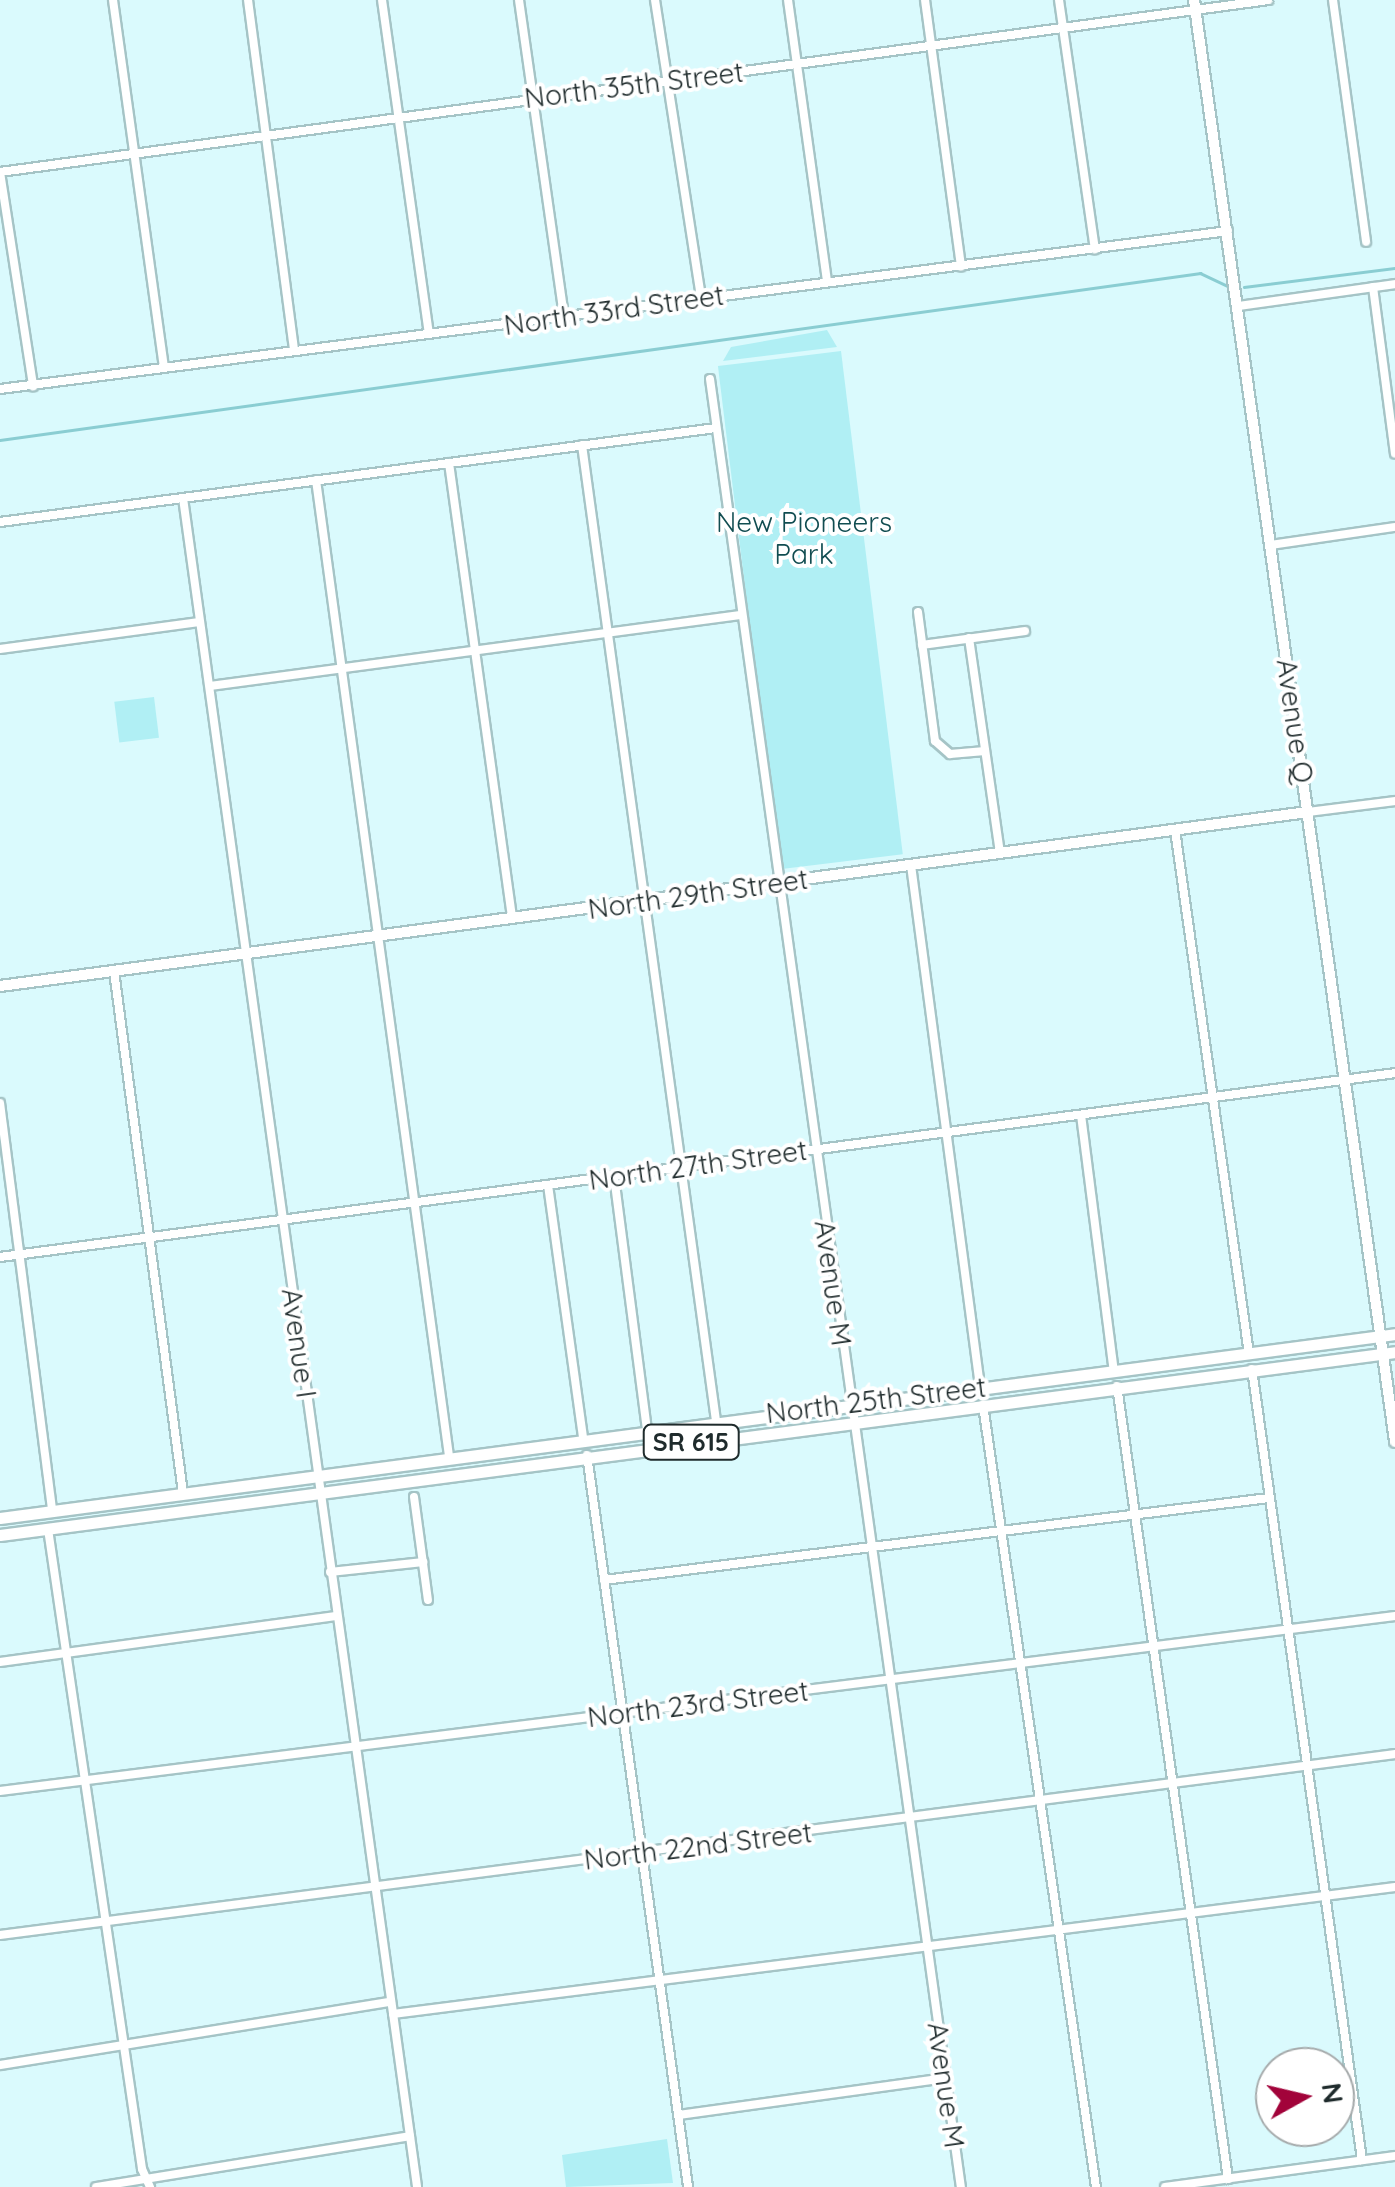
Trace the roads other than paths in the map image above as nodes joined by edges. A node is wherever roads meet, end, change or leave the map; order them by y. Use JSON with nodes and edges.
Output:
{"nodes":[{"id":1,"x":114,"y":0,"type":"edge"},
{"id":2,"x":248,"y":0,"type":"edge"},
{"id":3,"x":382,"y":0,"type":"edge"},
{"id":4,"x":519,"y":0,"type":"edge"},
{"id":5,"x":655,"y":0,"type":"edge"},
{"id":6,"x":788,"y":0,"type":"edge"},
{"id":7,"x":925,"y":0,"type":"edge"},
{"id":8,"x":1060,"y":0,"type":"edge"},
{"id":9,"x":1268,"y":0,"type":"edge"},
{"id":10,"x":1333,"y":0,"type":"edge"},
{"id":11,"x":1195,"y":5,"type":"edge"},
{"id":12,"x":1063,"y":26,"type":"junction"},
{"id":13,"x":932,"y":44,"type":"junction"},
{"id":14,"x":797,"y":63,"type":"junction"},
{"id":15,"x":668,"y":82,"type":"junction"},
{"id":16,"x":533,"y":97,"type":"junction"},
{"id":17,"x":399,"y":117,"type":"junction"},
{"id":18,"x":268,"y":135,"type":"junction"},
{"id":19,"x":136,"y":155,"type":"junction"},
{"id":20,"x":0,"y":172,"type":"edge"},
{"id":21,"x":1228,"y":231,"type":"junction"},
{"id":22,"x":1366,"y":242,"type":"dead end"},
{"id":23,"x":1096,"y":249,"type":"junction"},
{"id":24,"x":961,"y":268,"type":"junction"},
{"id":25,"x":828,"y":281,"type":"junction"},
{"id":26,"x":1395,"y":284,"type":"edge"},
{"id":27,"x":1373,"y":287,"type":"junction"},
{"id":28,"x":701,"y":298,"type":"junction"},
{"id":29,"x":1239,"y":306,"type":"junction"},
{"id":30,"x":564,"y":318,"type":"junction"},
{"id":31,"x":429,"y":333,"type":"junction"},
{"id":32,"x":294,"y":348,"type":"junction"},
{"id":33,"x":164,"y":367,"type":"junction"},
{"id":34,"x":710,"y":379,"type":"dead end"},
{"id":35,"x":32,"y":386,"type":"junction"},
{"id":36,"x":0,"y":389,"type":"edge"},
{"id":37,"x":716,"y":428,"type":"junction"},
{"id":38,"x":582,"y":445,"type":"junction"},
{"id":39,"x":1395,"y":454,"type":"edge"},
{"id":40,"x":450,"y":463,"type":"junction"},
{"id":41,"x":316,"y":480,"type":"junction"},
{"id":42,"x":183,"y":498,"type":"junction"},
{"id":43,"x":0,"y":522,"type":"edge"},
{"id":44,"x":1395,"y":527,"type":"edge"},
{"id":45,"x":1271,"y":544,"type":"junction"},
{"id":46,"x":918,"y":612,"type":"dead end"},
{"id":47,"x":740,"y":615,"type":"junction"},
{"id":48,"x":198,"y":622,"type":"junction"},
{"id":49,"x":1025,"y":631,"type":"dead end"},
{"id":50,"x":609,"y":634,"type":"junction"},
{"id":51,"x":970,"y":638,"type":"junction"},
{"id":52,"x":922,"y":644,"type":"junction"},
{"id":53,"x":0,"y":649,"type":"edge"},
{"id":54,"x":474,"y":652,"type":"junction"},
{"id":55,"x":341,"y":670,"type":"junction"},
{"id":56,"x":210,"y":686,"type":"junction"},
{"id":57,"x":986,"y":751,"type":"junction"},
{"id":58,"x":1395,"y":801,"type":"edge"},
{"id":59,"x":1308,"y":812,"type":"junction"},
{"id":60,"x":1175,"y":830,"type":"junction"},
{"id":61,"x":1000,"y":853,"type":"junction"},
{"id":62,"x":910,"y":865,"type":"junction"},
{"id":63,"x":778,"y":883,"type":"junction"},
{"id":64,"x":645,"y":900,"type":"junction"},
{"id":65,"x":512,"y":919,"type":"junction"},
{"id":66,"x":378,"y":936,"type":"junction"},
{"id":67,"x":246,"y":954,"type":"junction"},
{"id":68,"x":114,"y":971,"type":"junction"},
{"id":69,"x":0,"y":986,"type":"edge"},
{"id":70,"x":1395,"y":1073,"type":"edge"},
{"id":71,"x":1344,"y":1081,"type":"junction"},
{"id":72,"x":1211,"y":1100,"type":"junction"},
{"id":73,"x":0,"y":1103,"type":"edge"},
{"id":74,"x":1080,"y":1115,"type":"junction"},
{"id":75,"x":947,"y":1132,"type":"junction"},
{"id":76,"x":814,"y":1150,"type":"junction"},
{"id":77,"x":682,"y":1167,"type":"junction"},
{"id":78,"x":614,"y":1176,"type":"junction"},
{"id":79,"x":548,"y":1185,"type":"junction"},
{"id":80,"x":417,"y":1202,"type":"junction"},
{"id":81,"x":282,"y":1220,"type":"junction"},
{"id":82,"x":148,"y":1238,"type":"junction"},
{"id":83,"x":21,"y":1254,"type":"junction"},
{"id":84,"x":0,"y":1257,"type":"edge"},
{"id":85,"x":1395,"y":1334,"type":"edge"},
{"id":86,"x":1380,"y":1336,"type":"junction"},
{"id":87,"x":1389,"y":1353,"type":"edge"},
{"id":88,"x":1249,"y":1354,"type":"junction"},
{"id":89,"x":1223,"y":1358,"type":"junction"},
{"id":90,"x":1252,"y":1369,"type":"junction"},
{"id":91,"x":1114,"y":1371,"type":"junction"},
{"id":92,"x":980,"y":1386,"type":"junction"},
{"id":93,"x":1118,"y":1386,"type":"junction"},
{"id":94,"x":850,"y":1404,"type":"junction"},
{"id":95,"x":983,"y":1404,"type":"junction"},
{"id":96,"x":716,"y":1421,"type":"junction"},
{"id":97,"x":853,"y":1421,"type":"junction"},
{"id":98,"x":695,"y":1424,"type":"junction"},
{"id":99,"x":647,"y":1431,"type":"junction"},
{"id":100,"x":583,"y":1438,"type":"junction"},
{"id":101,"x":1395,"y":1442,"type":"edge"},
{"id":102,"x":587,"y":1455,"type":"junction"},
{"id":103,"x":449,"y":1456,"type":"junction"},
{"id":104,"x":316,"y":1474,"type":"junction"},
{"id":105,"x":319,"y":1492,"type":"junction"},
{"id":106,"x":183,"y":1493,"type":"junction"},
{"id":107,"x":156,"y":1496,"type":"junction"},
{"id":108,"x":414,"y":1497,"type":"dead end"},
{"id":109,"x":1269,"y":1498,"type":"junction"},
{"id":110,"x":52,"y":1510,"type":"junction"},
{"id":111,"x":1135,"y":1515,"type":"junction"},
{"id":112,"x":0,"y":1518,"type":"edge"},
{"id":113,"x":48,"y":1529,"type":"junction"},
{"id":114,"x":1002,"y":1532,"type":"junction"},
{"id":115,"x":0,"y":1535,"type":"edge"},
{"id":116,"x":870,"y":1550,"type":"junction"},
{"id":117,"x":423,"y":1562,"type":"junction"},
{"id":118,"x":330,"y":1572,"type":"junction"},
{"id":119,"x":604,"y":1580,"type":"junction"},
{"id":120,"x":428,"y":1600,"type":"dead end"},
{"id":121,"x":336,"y":1616,"type":"junction"},
{"id":122,"x":1395,"y":1616,"type":"edge"},
{"id":123,"x":1289,"y":1630,"type":"junction"},
{"id":124,"x":1154,"y":1648,"type":"junction"},
{"id":125,"x":67,"y":1654,"type":"junction"},
{"id":126,"x":0,"y":1662,"type":"edge"},
{"id":127,"x":1020,"y":1664,"type":"junction"},
{"id":128,"x":888,"y":1681,"type":"junction"},
{"id":129,"x":624,"y":1713,"type":"junction"},
{"id":130,"x":353,"y":1746,"type":"junction"},
{"id":131,"x":1395,"y":1754,"type":"edge"},
{"id":132,"x":1308,"y":1765,"type":"junction"},
{"id":133,"x":86,"y":1780,"type":"junction"},
{"id":134,"x":1173,"y":1782,"type":"junction"},
{"id":135,"x":0,"y":1791,"type":"edge"},
{"id":136,"x":1042,"y":1799,"type":"junction"},
{"id":137,"x":910,"y":1818,"type":"junction"},
{"id":138,"x":642,"y":1854,"type":"junction"},
{"id":139,"x":374,"y":1887,"type":"junction"},
{"id":140,"x":1395,"y":1887,"type":"edge"},
{"id":141,"x":1325,"y":1896,"type":"junction"},
{"id":142,"x":1192,"y":1914,"type":"junction"},
{"id":143,"x":107,"y":1922,"type":"junction"},
{"id":144,"x":1060,"y":1933,"type":"junction"},
{"id":145,"x":0,"y":1935,"type":"edge"},
{"id":146,"x":928,"y":1947,"type":"junction"},
{"id":147,"x":660,"y":1983,"type":"junction"},
{"id":148,"x":391,"y":2002,"type":"junction"},
{"id":149,"x":392,"y":2014,"type":"junction"},
{"id":150,"x":124,"y":2044,"type":"junction"},
{"id":151,"x":0,"y":2065,"type":"edge"},
{"id":152,"x":944,"y":2078,"type":"junction"},
{"id":153,"x":678,"y":2116,"type":"junction"},
{"id":154,"x":410,"y":2136,"type":"junction"},
{"id":155,"x":1395,"y":2156,"type":"edge"},
{"id":156,"x":1362,"y":2160,"type":"junction"},
{"id":157,"x":1228,"y":2179,"type":"junction"},
{"id":158,"x":148,"y":2183,"type":"edge"},
{"id":159,"x":1201,"y":2185,"type":"edge"},
{"id":160,"x":96,"y":2187,"type":"edge"},
{"id":161,"x":417,"y":2187,"type":"edge"},
{"id":162,"x":688,"y":2187,"type":"edge"},
{"id":163,"x":961,"y":2187,"type":"edge"},
{"id":164,"x":1096,"y":2187,"type":"edge"},
{"id":165,"x":1165,"y":2187,"type":"edge"}],
"edges":[{"from":1,"to":19,"type":"street"},
{"from":2,"to":18,"type":"street"},
{"from":3,"to":17,"type":"street"},
{"from":4,"to":16,"type":"street"},
{"from":5,"to":15,"type":"street"},
{"from":6,"to":14,"type":"street"},
{"from":7,"to":13,"type":"street"},
{"from":8,"to":12,"type":"street"},
{"from":9,"to":11,"type":"street","name":"North 35th Street"},
{"from":10,"to":22,"type":"street"},
{"from":11,"to":12,"type":"street","name":"North 35th Street"},
{"from":11,"to":21,"type":"street","name":"Avenue Q"},
{"from":12,"to":13,"type":"street","name":"North 35th Street"},
{"from":12,"to":23,"type":"street"},
{"from":13,"to":14,"type":"street","name":"North 35th Street"},
{"from":13,"to":24,"type":"street"},
{"from":14,"to":15,"type":"street","name":"North 35th Street"},
{"from":14,"to":25,"type":"street"},
{"from":15,"to":16,"type":"street","name":"North 35th Street"},
{"from":15,"to":28,"type":"street"},
{"from":16,"to":17,"type":"street","name":"North 35th Street"},
{"from":16,"to":30,"type":"street"},
{"from":17,"to":18,"type":"street","name":"North 35th Street"},
{"from":17,"to":31,"type":"street"},
{"from":18,"to":19,"type":"street","name":"North 35th Street"},
{"from":18,"to":32,"type":"street"},
{"from":19,"to":20,"type":"street","name":"North 35th Street"},
{"from":19,"to":33,"type":"street"},
{"from":20,"to":35,"type":"street"},
{"from":21,"to":23,"type":"street","name":"North 33rd Street"},
{"from":21,"to":29,"type":"street","name":"Avenue Q"},
{"from":23,"to":24,"type":"street","name":"North 33rd Street"},
{"from":24,"to":25,"type":"street","name":"North 33rd Street"},
{"from":25,"to":28,"type":"street","name":"North 33rd Street"},
{"from":26,"to":27,"type":"street"},
{"from":27,"to":29,"type":"street"},
{"from":27,"to":39,"type":"street"},
{"from":28,"to":30,"type":"street","name":"North 33rd Street"},
{"from":29,"to":45,"type":"street","name":"Avenue Q"},
{"from":30,"to":31,"type":"street","name":"North 33rd Street"},
{"from":31,"to":32,"type":"street","name":"North 33rd Street"},
{"from":32,"to":33,"type":"street","name":"North 33rd Street"},
{"from":33,"to":35,"type":"street","name":"North 33rd Street"},
{"from":34,"to":37,"type":"street","name":"Avenue M"},
{"from":35,"to":36,"type":"street","name":"North 33rd Street"},
{"from":37,"to":38,"type":"street"},
{"from":37,"to":47,"type":"street","name":"Avenue M"},
{"from":38,"to":40,"type":"street"},
{"from":38,"to":50,"type":"street"},
{"from":40,"to":41,"type":"street"},
{"from":40,"to":54,"type":"street"},
{"from":41,"to":42,"type":"street"},
{"from":41,"to":55,"type":"street"},
{"from":42,"to":43,"type":"street"},
{"from":42,"to":48,"type":"street","name":"Avenue I"},
{"from":44,"to":45,"type":"street"},
{"from":45,"to":59,"type":"street","name":"Avenue Q"},
{"from":46,"to":52,"type":"street"},
{"from":47,"to":50,"type":"street"},
{"from":47,"to":63,"type":"street","name":"Avenue M"},
{"from":48,"to":53,"type":"street"},
{"from":48,"to":56,"type":"street","name":"Avenue I"},
{"from":49,"to":51,"type":"street"},
{"from":50,"to":54,"type":"street"},
{"from":50,"to":64,"type":"street"},
{"from":51,"to":52,"type":"street"},
{"from":51,"to":57,"type":"street"},
{"from":52,"to":57,"type":"street"},
{"from":54,"to":55,"type":"street"},
{"from":54,"to":65,"type":"street"},
{"from":55,"to":56,"type":"street"},
{"from":55,"to":66,"type":"street"},
{"from":56,"to":67,"type":"street","name":"Avenue I"},
{"from":57,"to":61,"type":"street"},
{"from":58,"to":59,"type":"street","name":"North 29th Street"},
{"from":59,"to":60,"type":"street","name":"North 29th Street"},
{"from":59,"to":71,"type":"street","name":"Avenue Q"},
{"from":60,"to":61,"type":"street","name":"North 29th Street"},
{"from":60,"to":72,"type":"street"},
{"from":61,"to":62,"type":"street","name":"North 29th Street"},
{"from":62,"to":63,"type":"street","name":"North 29th Street"},
{"from":62,"to":75,"type":"street"},
{"from":63,"to":64,"type":"street","name":"North 29th Street"},
{"from":63,"to":76,"type":"street","name":"Avenue M"},
{"from":64,"to":65,"type":"street","name":"North 29th Street"},
{"from":64,"to":77,"type":"street"},
{"from":65,"to":66,"type":"street","name":"North 29th Street"},
{"from":66,"to":67,"type":"street","name":"North 29th Street"},
{"from":66,"to":80,"type":"street"},
{"from":67,"to":68,"type":"street","name":"North 29th Street"},
{"from":67,"to":81,"type":"street","name":"Avenue I"},
{"from":68,"to":69,"type":"street","name":"North 29th Street"},
{"from":68,"to":82,"type":"street"},
{"from":70,"to":71,"type":"street","name":"North 27th Street"},
{"from":71,"to":72,"type":"street","name":"North 27th Street"},
{"from":71,"to":86,"type":"street","name":"Avenue Q"},
{"from":72,"to":74,"type":"street","name":"North 27th Street"},
{"from":72,"to":88,"type":"street"},
{"from":73,"to":83,"type":"street"},
{"from":74,"to":75,"type":"street","name":"North 27th Street"},
{"from":74,"to":91,"type":"street"},
{"from":75,"to":76,"type":"street","name":"North 27th Street"},
{"from":75,"to":92,"type":"street"},
{"from":76,"to":77,"type":"street","name":"North 27th Street"},
{"from":76,"to":94,"type":"street","name":"Avenue M"},
{"from":77,"to":78,"type":"street","name":"North 27th Street"},
{"from":77,"to":96,"type":"street"},
{"from":78,"to":79,"type":"street","name":"North 27th Street"},
{"from":78,"to":99,"type":"street"},
{"from":79,"to":80,"type":"street","name":"North 27th Street"},
{"from":79,"to":100,"type":"street"},
{"from":80,"to":81,"type":"street","name":"North 27th Street"},
{"from":80,"to":103,"type":"street"},
{"from":81,"to":82,"type":"street","name":"North 27th Street"},
{"from":81,"to":104,"type":"street","name":"Avenue I"},
{"from":82,"to":83,"type":"street","name":"North 27th Street"},
{"from":82,"to":106,"type":"street"},
{"from":83,"to":84,"type":"street","name":"North 27th Street"},
{"from":83,"to":110,"type":"street"},
{"from":85,"to":86,"type":"main road","name":"North 25th Street","number":"SR 615"},
{"from":86,"to":87,"type":"street","name":"Avenue Q"},
{"from":86,"to":88,"type":"main road","name":"North 25th Street","number":"SR 615"},
{"from":87,"to":90,"type":"main road","name":"North 25th Street","number":"SR 615"},
{"from":87,"to":101,"type":"street","name":"Avenue Q"},
{"from":88,"to":89,"type":"main road","name":"North 25th Street","number":"SR 615"},
{"from":89,"to":91,"type":"main road","name":"North 25th Street","number":"SR 615"},
{"from":89,"to":93,"type":"main road"},
{"from":90,"to":93,"type":"main road","name":"North 25th Street","number":"SR 615"},
{"from":90,"to":109,"type":"street"},
{"from":91,"to":92,"type":"main road","name":"North 25th Street","number":"SR 615"},
{"from":92,"to":94,"type":"main road","name":"North 25th Street","number":"SR 615"},
{"from":93,"to":95,"type":"main road","name":"North 25th Street","number":"SR 615"},
{"from":93,"to":111,"type":"street"},
{"from":94,"to":96,"type":"main road","name":"North 25th Street","number":"SR 615"},
{"from":94,"to":97,"type":"street","name":"Avenue M"},
{"from":95,"to":97,"type":"main road","name":"North 25th Street","number":"SR 615"},
{"from":95,"to":114,"type":"street"},
{"from":96,"to":98,"type":"main road","name":"North 25th Street","number":"SR 615"},
{"from":97,"to":102,"type":"main road","name":"North 25th Street","number":"SR 615"},
{"from":97,"to":116,"type":"street","name":"Avenue M"},
{"from":98,"to":99,"type":"main road","name":"North 25th Street","number":"SR 615"},
{"from":98,"to":102,"type":"main road"},
{"from":99,"to":100,"type":"main road","name":"North 25th Street","number":"SR 615"},
{"from":100,"to":103,"type":"main road","name":"North 25th Street","number":"SR 615"},
{"from":102,"to":105,"type":"main road","name":"North 25th Street","number":"SR 615"},
{"from":102,"to":119,"type":"street"},
{"from":103,"to":104,"type":"main road","name":"North 25th Street","number":"SR 615"},
{"from":104,"to":105,"type":"street","name":"Avenue I"},
{"from":104,"to":106,"type":"main road","name":"North 25th Street","number":"SR 615"},
{"from":105,"to":113,"type":"main road","name":"North 25th Street","number":"SR 615"},
{"from":105,"to":118,"type":"street","name":"Avenue I"},
{"from":106,"to":107,"type":"main road","name":"North 25th Street","number":"SR 615"},
{"from":107,"to":110,"type":"main road","name":"North 25th Street","number":"SR 615"},
{"from":107,"to":113,"type":"main road"},
{"from":108,"to":117,"type":"street"},
{"from":109,"to":111,"type":"street"},
{"from":109,"to":123,"type":"street"},
{"from":110,"to":112,"type":"main road","name":"North 25th Street","number":"SR 615"},
{"from":111,"to":114,"type":"street"},
{"from":111,"to":124,"type":"street"},
{"from":113,"to":115,"type":"main road","name":"North 25th Street","number":"SR 615"},
{"from":113,"to":125,"type":"street"},
{"from":114,"to":116,"type":"street"},
{"from":114,"to":127,"type":"street"},
{"from":116,"to":119,"type":"street"},
{"from":116,"to":128,"type":"street","name":"Avenue M"},
{"from":117,"to":118,"type":"street"},
{"from":117,"to":120,"type":"street"},
{"from":118,"to":121,"type":"street","name":"Avenue I"},
{"from":119,"to":129,"type":"street"},
{"from":121,"to":125,"type":"street"},
{"from":121,"to":130,"type":"street","name":"Avenue I"},
{"from":122,"to":123,"type":"street","name":"North 23rd Street"},
{"from":123,"to":124,"type":"street","name":"North 23rd Street"},
{"from":123,"to":132,"type":"street"},
{"from":124,"to":127,"type":"street","name":"North 23rd Street"},
{"from":124,"to":134,"type":"street"},
{"from":125,"to":126,"type":"street"},
{"from":125,"to":133,"type":"street"},
{"from":127,"to":128,"type":"street","name":"North 23rd Street"},
{"from":127,"to":136,"type":"street"},
{"from":128,"to":129,"type":"street","name":"North 23rd Street"},
{"from":128,"to":137,"type":"street","name":"Avenue M"},
{"from":129,"to":130,"type":"street","name":"North 23rd Street"},
{"from":129,"to":138,"type":"street"},
{"from":130,"to":133,"type":"street","name":"North 23rd Street"},
{"from":130,"to":139,"type":"street","name":"Avenue I"},
{"from":131,"to":132,"type":"street","name":"North 22nd Street"},
{"from":132,"to":134,"type":"street","name":"North 22nd Street"},
{"from":132,"to":141,"type":"street"},
{"from":133,"to":135,"type":"street","name":"North 23rd Street"},
{"from":133,"to":143,"type":"street"},
{"from":134,"to":136,"type":"street","name":"North 22nd Street"},
{"from":134,"to":142,"type":"street"},
{"from":136,"to":137,"type":"street","name":"North 22nd Street"},
{"from":136,"to":144,"type":"street"},
{"from":137,"to":138,"type":"street","name":"North 22nd Street"},
{"from":137,"to":146,"type":"street","name":"Avenue M"},
{"from":138,"to":139,"type":"street","name":"North 22nd Street"},
{"from":138,"to":147,"type":"street"},
{"from":139,"to":143,"type":"street","name":"North 22nd Street"},
{"from":139,"to":148,"type":"street","name":"Avenue I"},
{"from":140,"to":141,"type":"street"},
{"from":141,"to":142,"type":"street"},
{"from":141,"to":156,"type":"street"},
{"from":142,"to":144,"type":"street"},
{"from":142,"to":157,"type":"street"},
{"from":143,"to":145,"type":"street","name":"North 22nd Street"},
{"from":143,"to":150,"type":"street"},
{"from":144,"to":146,"type":"street"},
{"from":144,"to":164,"type":"street"},
{"from":146,"to":147,"type":"street"},
{"from":146,"to":152,"type":"street","name":"Avenue M"},
{"from":147,"to":149,"type":"street"},
{"from":147,"to":153,"type":"street"},
{"from":148,"to":149,"type":"street","name":"Avenue I"},
{"from":148,"to":150,"type":"street"},
{"from":149,"to":154,"type":"street","name":"Avenue I"},
{"from":150,"to":151,"type":"street"},
{"from":150,"to":158,"type":"street"},
{"from":152,"to":153,"type":"street"},
{"from":152,"to":163,"type":"street","name":"Avenue M"},
{"from":153,"to":162,"type":"street"},
{"from":154,"to":158,"type":"street"},
{"from":154,"to":161,"type":"street","name":"Avenue I"},
{"from":155,"to":156,"type":"street"},
{"from":156,"to":157,"type":"street"},
{"from":157,"to":159,"type":"street"},
{"from":158,"to":160,"type":"street"},
{"from":159,"to":165,"type":"street"}]}
